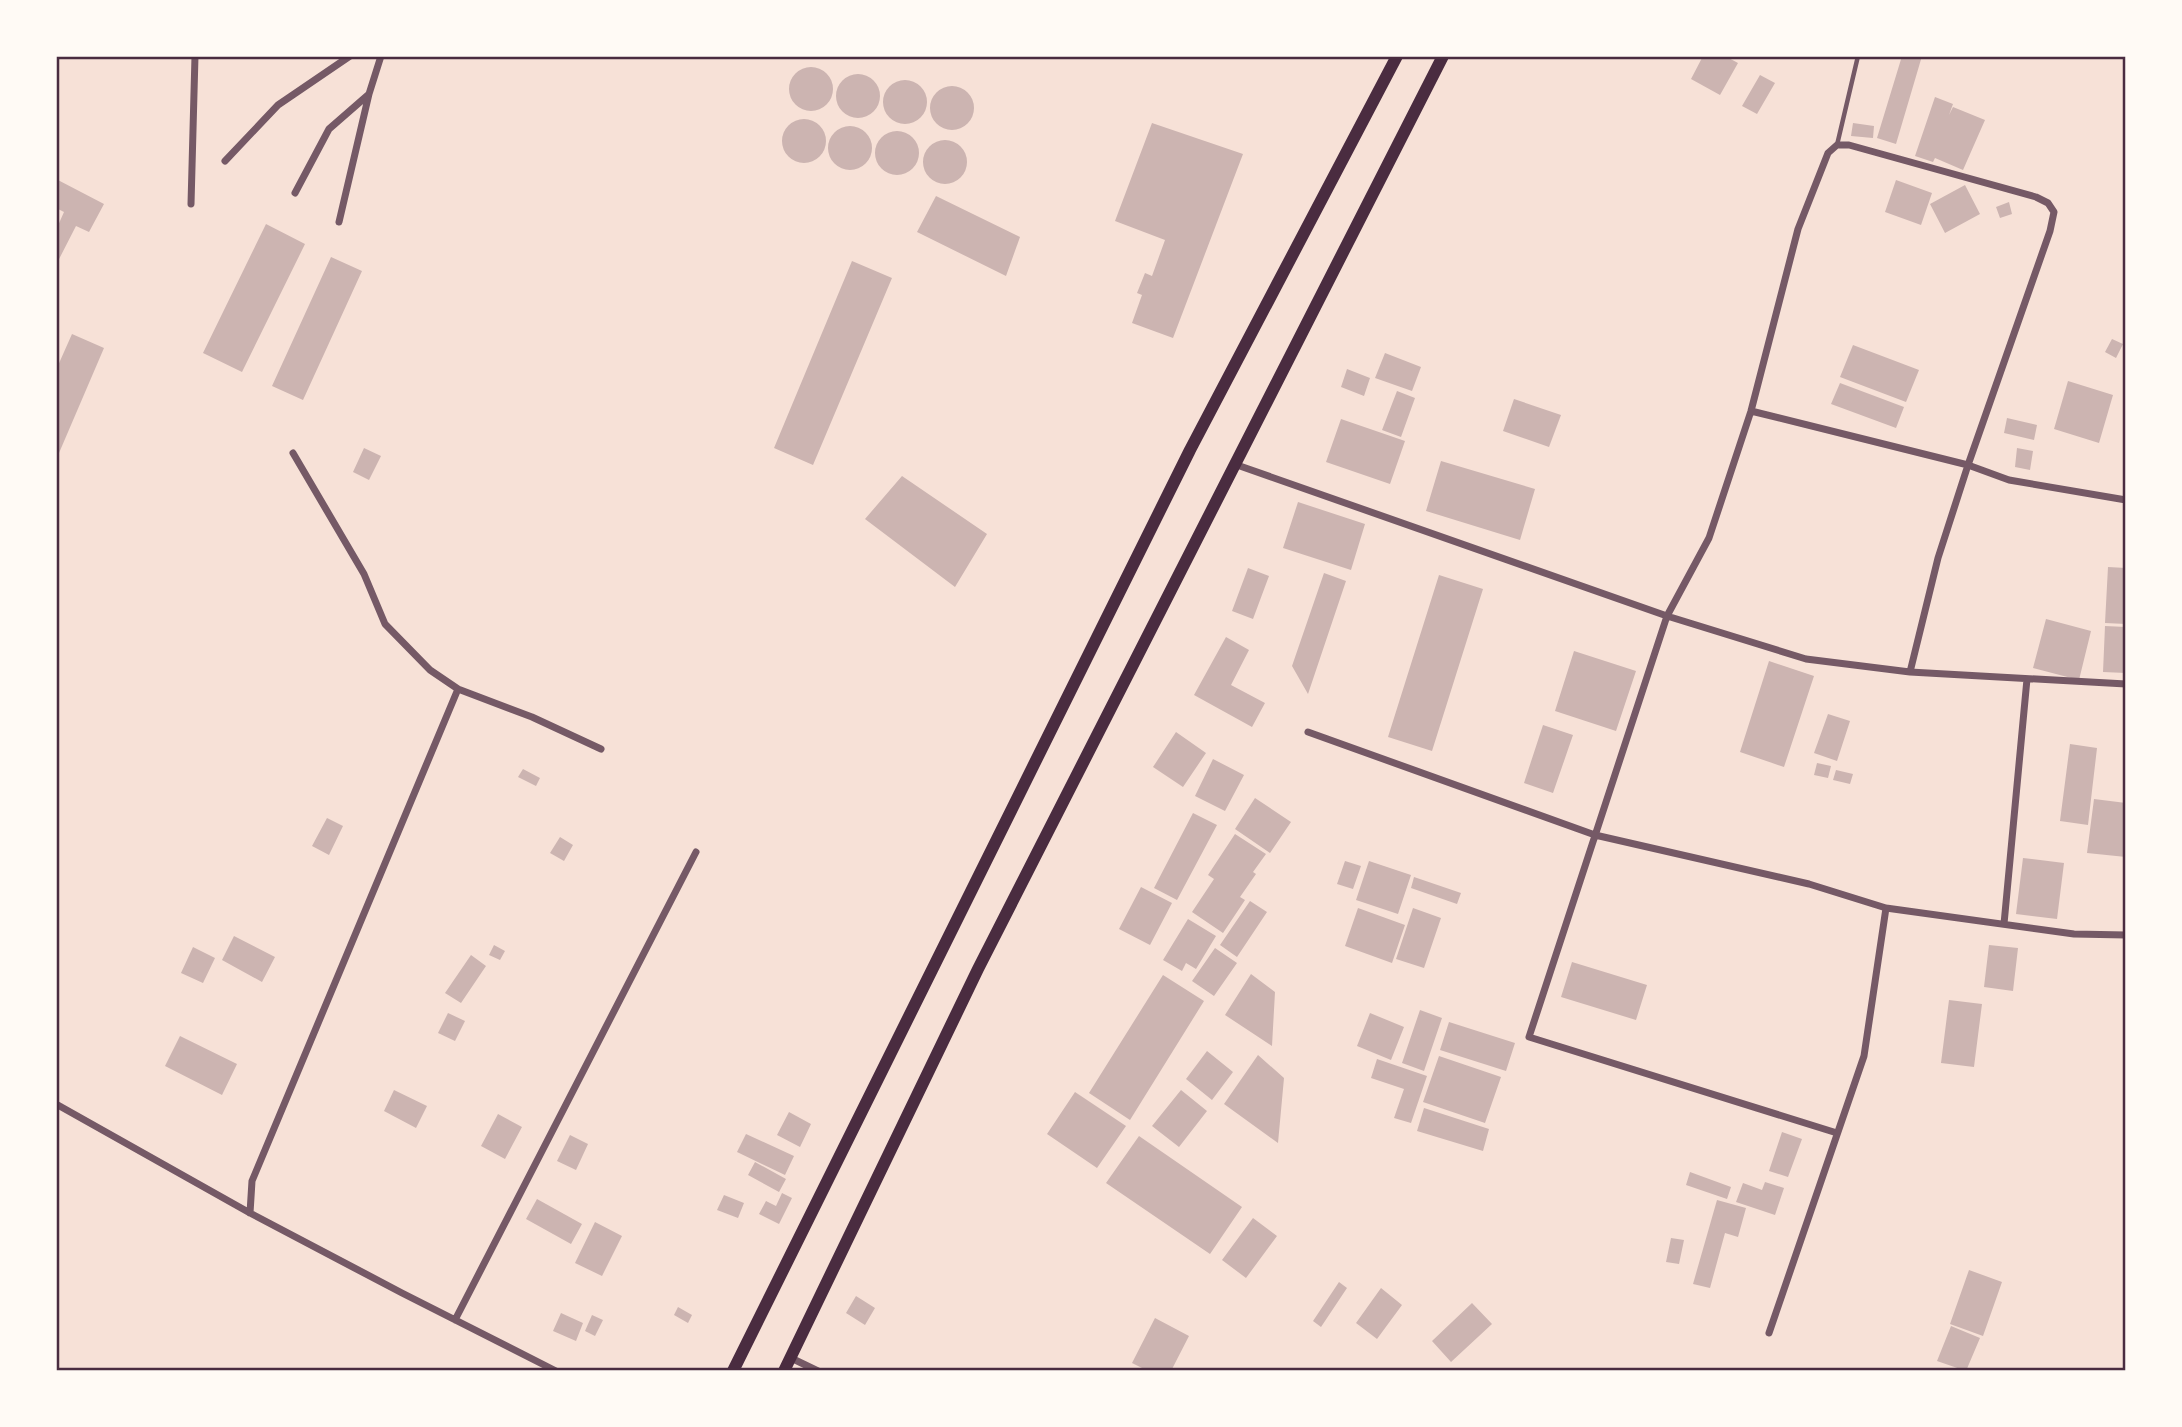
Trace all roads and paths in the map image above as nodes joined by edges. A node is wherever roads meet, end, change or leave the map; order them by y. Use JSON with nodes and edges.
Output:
{"nodes":[{"id":1,"x":195,"y":56,"type":"edge"},
{"id":2,"x":350,"y":56,"type":"edge"},
{"id":3,"x":381,"y":56,"type":"edge"},
{"id":4,"x":1396,"y":56,"type":"edge"},
{"id":5,"x":1443,"y":56,"type":"edge"},
{"id":6,"x":1858,"y":56,"type":"edge"},
{"id":7,"x":369,"y":94,"type":"junction"},
{"id":8,"x":1837,"y":145,"type":"junction"},
{"id":9,"x":225,"y":161,"type":"dead end"},
{"id":10,"x":295,"y":193,"type":"dead end"},
{"id":11,"x":191,"y":204,"type":"dead end"},
{"id":12,"x":339,"y":222,"type":"dead end"},
{"id":13,"x":1751,"y":411,"type":"junction"},
{"id":14,"x":293,"y":453,"type":"dead end"},
{"id":15,"x":1237,"y":465,"type":"junction"},
{"id":16,"x":1968,"y":465,"type":"junction"},
{"id":17,"x":2126,"y":500,"type":"edge"},
{"id":18,"x":1667,"y":616,"type":"junction"},
{"id":19,"x":1910,"y":672,"type":"junction"},
{"id":20,"x":2027,"y":679,"type":"junction"},
{"id":21,"x":2126,"y":684,"type":"edge"},
{"id":22,"x":458,"y":689,"type":"junction"},
{"id":23,"x":1308,"y":732,"type":"dead end"},
{"id":24,"x":601,"y":749,"type":"dead end"},
{"id":25,"x":1595,"y":835,"type":"junction"},
{"id":26,"x":696,"y":852,"type":"dead end"},
{"id":27,"x":1886,"y":908,"type":"junction"},
{"id":28,"x":2004,"y":924,"type":"junction"},
{"id":29,"x":2126,"y":935,"type":"edge"},
{"id":30,"x":56,"y":1104,"type":"edge"},
{"id":31,"x":1837,"y":1133,"type":"junction"},
{"id":32,"x":250,"y":1213,"type":"junction"},
{"id":33,"x":455,"y":1320,"type":"junction"},
{"id":34,"x":1769,"y":1333,"type":"dead end"},
{"id":35,"x":791,"y":1358,"type":"junction"},
{"id":36,"x":556,"y":1371,"type":"edge"},
{"id":37,"x":733,"y":1371,"type":"edge"},
{"id":38,"x":784,"y":1371,"type":"edge"},
{"id":39,"x":818,"y":1371,"type":"edge"}],
"edges":[{"from":1,"to":11,"type":"street"},
{"from":2,"to":9,"type":"street"},
{"from":3,"to":7,"type":"street"},
{"from":4,"to":37,"type":"main road"},
{"from":5,"to":15,"type":"main road"},
{"from":6,"to":8,"type":"lane"},
{"from":7,"to":10,"type":"street"},
{"from":7,"to":12,"type":"street"},
{"from":8,"to":13,"type":"street"},
{"from":8,"to":16,"type":"street"},
{"from":13,"to":16,"type":"street"},
{"from":13,"to":18,"type":"street"},
{"from":14,"to":22,"type":"street"},
{"from":15,"to":18,"type":"street"},
{"from":15,"to":35,"type":"main road"},
{"from":16,"to":17,"type":"street"},
{"from":16,"to":19,"type":"street"},
{"from":18,"to":19,"type":"street"},
{"from":18,"to":25,"type":"street"},
{"from":19,"to":20,"type":"street"},
{"from":20,"to":21,"type":"street"},
{"from":20,"to":28,"type":"street"},
{"from":22,"to":24,"type":"street"},
{"from":22,"to":32,"type":"street"},
{"from":23,"to":25,"type":"street"},
{"from":25,"to":27,"type":"street"},
{"from":25,"to":31,"type":"street"},
{"from":26,"to":33,"type":"street"},
{"from":27,"to":28,"type":"street"},
{"from":27,"to":31,"type":"street"},
{"from":28,"to":29,"type":"street"},
{"from":30,"to":32,"type":"street"},
{"from":31,"to":34,"type":"street"},
{"from":32,"to":33,"type":"street"},
{"from":33,"to":36,"type":"street"},
{"from":35,"to":38,"type":"main road"},
{"from":35,"to":39,"type":"street"}]}
